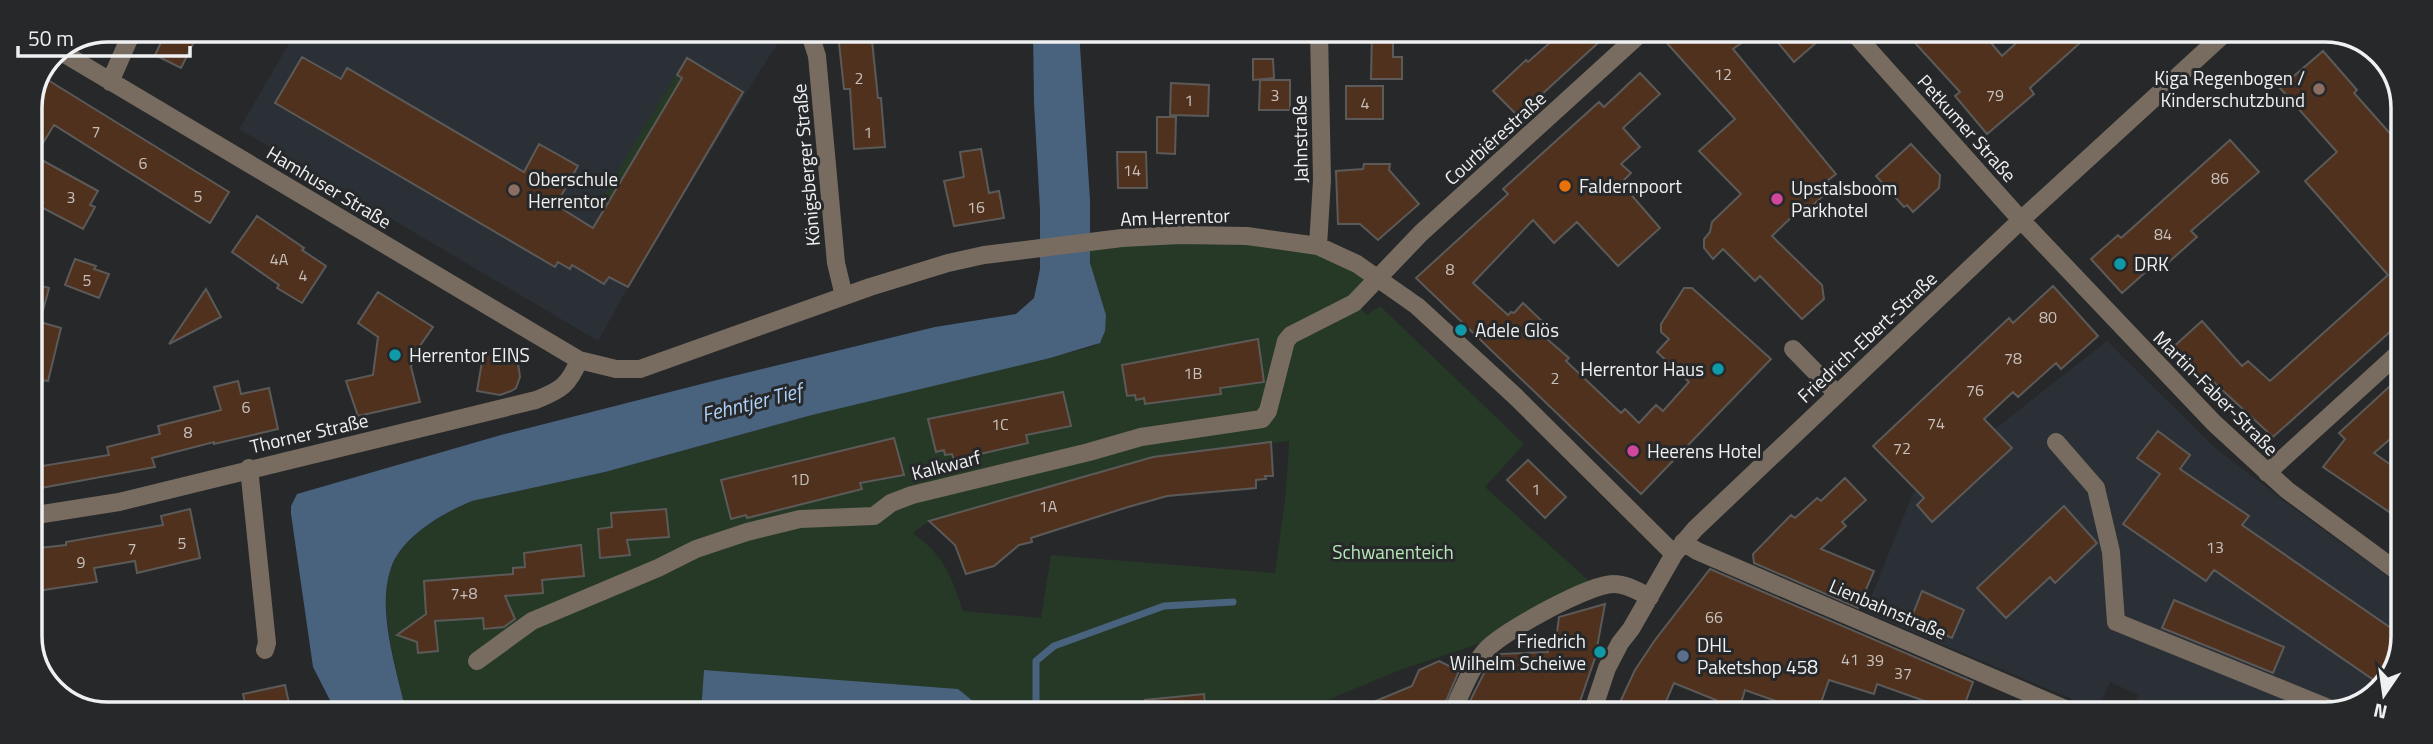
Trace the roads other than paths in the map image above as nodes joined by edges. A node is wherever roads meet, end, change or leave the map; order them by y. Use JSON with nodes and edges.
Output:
{"nodes":[{"id":1,"x":128,"y":42,"type":"edge"},
{"id":2,"x":813,"y":42,"type":"edge"},
{"id":3,"x":1319,"y":42,"type":"edge"},
{"id":4,"x":1631,"y":42,"type":"edge"},
{"id":5,"x":1862,"y":42,"type":"edge"},
{"id":6,"x":2215,"y":42,"type":"edge"},
{"id":7,"x":67,"y":56,"type":"edge"},
{"id":8,"x":110,"y":82,"type":"junction"},
{"id":9,"x":2021,"y":220,"type":"junction"},
{"id":10,"x":1318,"y":246,"type":"junction"},
{"id":11,"x":1377,"y":276,"type":"junction"},
{"id":12,"x":844,"y":296,"type":"junction"},
{"id":13,"x":1793,"y":349,"type":"dead end"},
{"id":14,"x":579,"y":360,"type":"junction"},
{"id":15,"x":2391,"y":360,"type":"edge"},
{"id":16,"x":1837,"y":394,"type":"junction"},
{"id":17,"x":2056,"y":442,"type":"dead end"},
{"id":18,"x":249,"y":468,"type":"junction"},
{"id":19,"x":2267,"y":473,"type":"junction"},
{"id":20,"x":42,"y":514,"type":"edge"},
{"id":21,"x":1679,"y":548,"type":"junction"},
{"id":22,"x":2391,"y":567,"type":"edge"},
{"id":23,"x":1650,"y":597,"type":"junction"},
{"id":24,"x":265,"y":650,"type":"dead end"},
{"id":25,"x":477,"y":661,"type":"dead end"},
{"id":26,"x":1457,"y":702,"type":"edge"},
{"id":27,"x":1596,"y":702,"type":"edge"},
{"id":28,"x":2049,"y":702,"type":"edge"},
{"id":29,"x":2314,"y":702,"type":"edge"}],
"edges":[{"from":1,"to":8,"type":"street"},
{"from":2,"to":12,"type":"street","name":"Königsberger Straße"},
{"from":3,"to":10,"type":"street","name":"Jahnstraße"},
{"from":4,"to":11,"type":"street","name":"Courbiérestraße"},
{"from":5,"to":9,"type":"street","name":"Petkumer Straße"},
{"from":6,"to":9,"type":"street","name":"Friedrich-Ebert-Straße"},
{"from":7,"to":8,"type":"street","name":"Hamhuser Straße"},
{"from":8,"to":14,"type":"street","name":"Hamhuser Straße"},
{"from":9,"to":16,"type":"street","name":"Friedrich-Ebert-Straße"},
{"from":9,"to":19,"type":"street","name":"Martin-Faber-Straße"},
{"from":10,"to":11,"type":"street","name":"Am Herrentor"},
{"from":10,"to":12,"type":"street","name":"Am Herrentor"},
{"from":11,"to":21,"type":"street","name":"Am Herrentor"},
{"from":11,"to":25,"type":"street","name":"Kalkwarf"},
{"from":12,"to":14,"type":"street","name":"Am Herrentor"},
{"from":13,"to":16,"type":"street"},
{"from":14,"to":18,"type":"street","name":"Thorner Straße"},
{"from":15,"to":19,"type":"street"},
{"from":16,"to":21,"type":"street","name":"Friedrich-Ebert-Straße"},
{"from":17,"to":29,"type":"street"},
{"from":18,"to":20,"type":"street","name":"Thorner Straße"},
{"from":18,"to":24,"type":"street"},
{"from":19,"to":22,"type":"street","name":"Martin-Faber-Straße"},
{"from":21,"to":23,"type":"street","name":"Friedrich-Ebert-Straße"},
{"from":21,"to":28,"type":"street","name":"Lienbahnstraße"},
{"from":23,"to":26,"type":"street"},
{"from":23,"to":27,"type":"street","name":"Friedrich-Ebert-Straße"}]}
